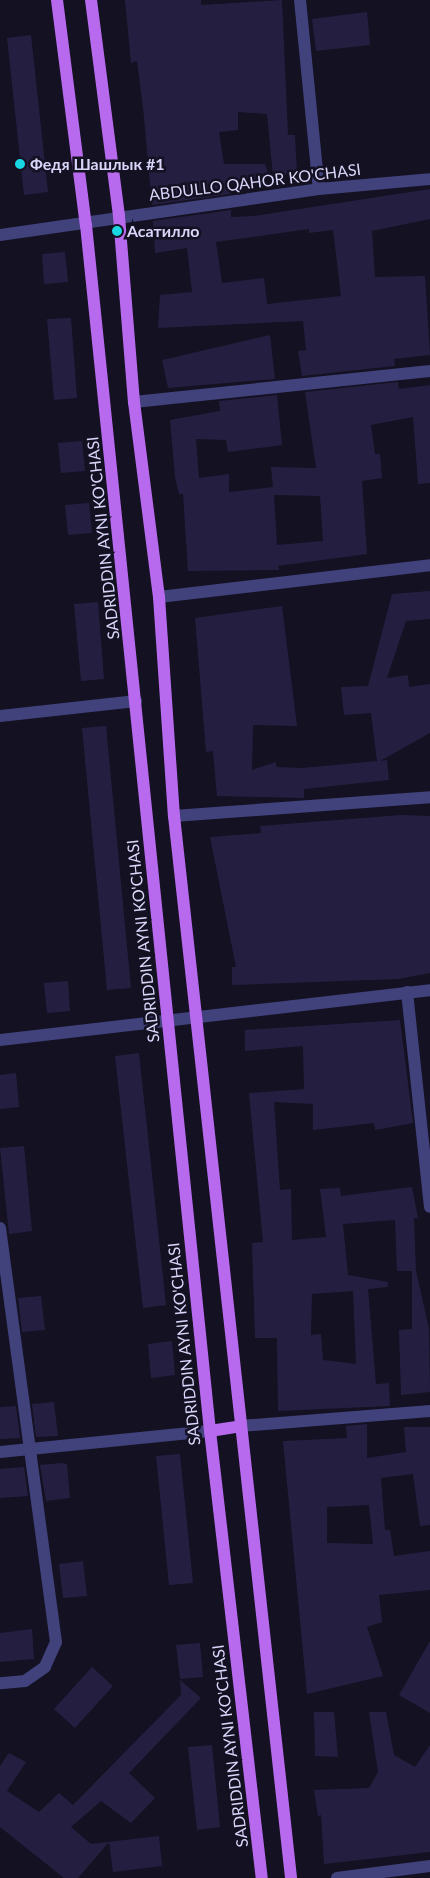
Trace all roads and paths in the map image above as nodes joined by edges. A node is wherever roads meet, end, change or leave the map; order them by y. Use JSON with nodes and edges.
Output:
{"nodes":[{"id":1,"x":57,"y":0,"type":"edge"},
{"id":2,"x":91,"y":0,"type":"edge"},
{"id":3,"x":300,"y":0,"type":"edge"},
{"id":4,"x":430,"y":179,"type":"edge"},
{"id":5,"x":319,"y":189,"type":"junction"},
{"id":6,"x":119,"y":216,"type":"junction"},
{"id":7,"x":86,"y":225,"type":"junction"},
{"id":8,"x":0,"y":235,"type":"edge"},
{"id":9,"x":430,"y":371,"type":"edge"},
{"id":10,"x":134,"y":402,"type":"junction"},
{"id":11,"x":430,"y":565,"type":"edge"},
{"id":12,"x":159,"y":597,"type":"junction"},
{"id":13,"x":136,"y":701,"type":"junction"},
{"id":14,"x":0,"y":716,"type":"edge"},
{"id":15,"x":430,"y":796,"type":"edge"},
{"id":16,"x":174,"y":816,"type":"junction"},
{"id":17,"x":430,"y":990,"type":"edge"},
{"id":18,"x":407,"y":992,"type":"junction"},
{"id":19,"x":196,"y":1018,"type":"junction"},
{"id":20,"x":167,"y":1021,"type":"junction"},
{"id":21,"x":0,"y":1040,"type":"edge"},
{"id":22,"x":430,"y":1207,"type":"edge"},
{"id":23,"x":0,"y":1228,"type":"edge"},
{"id":24,"x":430,"y":1411,"type":"edge"},
{"id":25,"x":240,"y":1426,"type":"junction"},
{"id":26,"x":210,"y":1431,"type":"junction"},
{"id":27,"x":27,"y":1449,"type":"junction"},
{"id":28,"x":0,"y":1452,"type":"edge"},
{"id":29,"x":0,"y":1684,"type":"edge"},
{"id":30,"x":430,"y":1866,"type":"edge"},
{"id":31,"x":262,"y":1878,"type":"edge"},
{"id":32,"x":291,"y":1878,"type":"edge"},
{"id":33,"x":337,"y":1878,"type":"edge"}],
"edges":[{"from":1,"to":7,"type":"main road","name":"SADRIDDIN AYNI KO'CHASI"},
{"from":2,"to":6,"type":"main road"},
{"from":3,"to":5,"type":"street"},
{"from":4,"to":5,"type":"street","name":"ABDULLO QAHOR KO'CHASI"},
{"from":5,"to":6,"type":"street","name":"ABDULLO QAHOR KO'CHASI"},
{"from":6,"to":7,"type":"street","name":"ABDULLO QAHOR KO'CHASI"},
{"from":6,"to":10,"type":"main road"},
{"from":7,"to":8,"type":"street","name":"ABDULLO QAHOR KO'CHASI"},
{"from":7,"to":13,"type":"main road","name":"SADRIDDIN AYNI KO'CHASI"},
{"from":9,"to":10,"type":"street"},
{"from":10,"to":12,"type":"main road"},
{"from":11,"to":12,"type":"street"},
{"from":12,"to":16,"type":"main road"},
{"from":13,"to":14,"type":"street"},
{"from":13,"to":20,"type":"main road","name":"SADRIDDIN AYNI KO'CHASI"},
{"from":15,"to":16,"type":"street"},
{"from":16,"to":19,"type":"main road"},
{"from":17,"to":18,"type":"street"},
{"from":18,"to":19,"type":"street"},
{"from":18,"to":22,"type":"street"},
{"from":19,"to":20,"type":"street"},
{"from":19,"to":25,"type":"main road"},
{"from":20,"to":21,"type":"street"},
{"from":20,"to":26,"type":"main road","name":"SADRIDDIN AYNI KO'CHASI"},
{"from":23,"to":27,"type":"street"},
{"from":24,"to":25,"type":"street"},
{"from":25,"to":26,"type":"main road"},
{"from":25,"to":32,"type":"main road"},
{"from":26,"to":27,"type":"street"},
{"from":26,"to":31,"type":"main road","name":"SADRIDDIN AYNI KO'CHASI"},
{"from":27,"to":28,"type":"street"},
{"from":27,"to":29,"type":"street"},
{"from":30,"to":33,"type":"street"}]}
